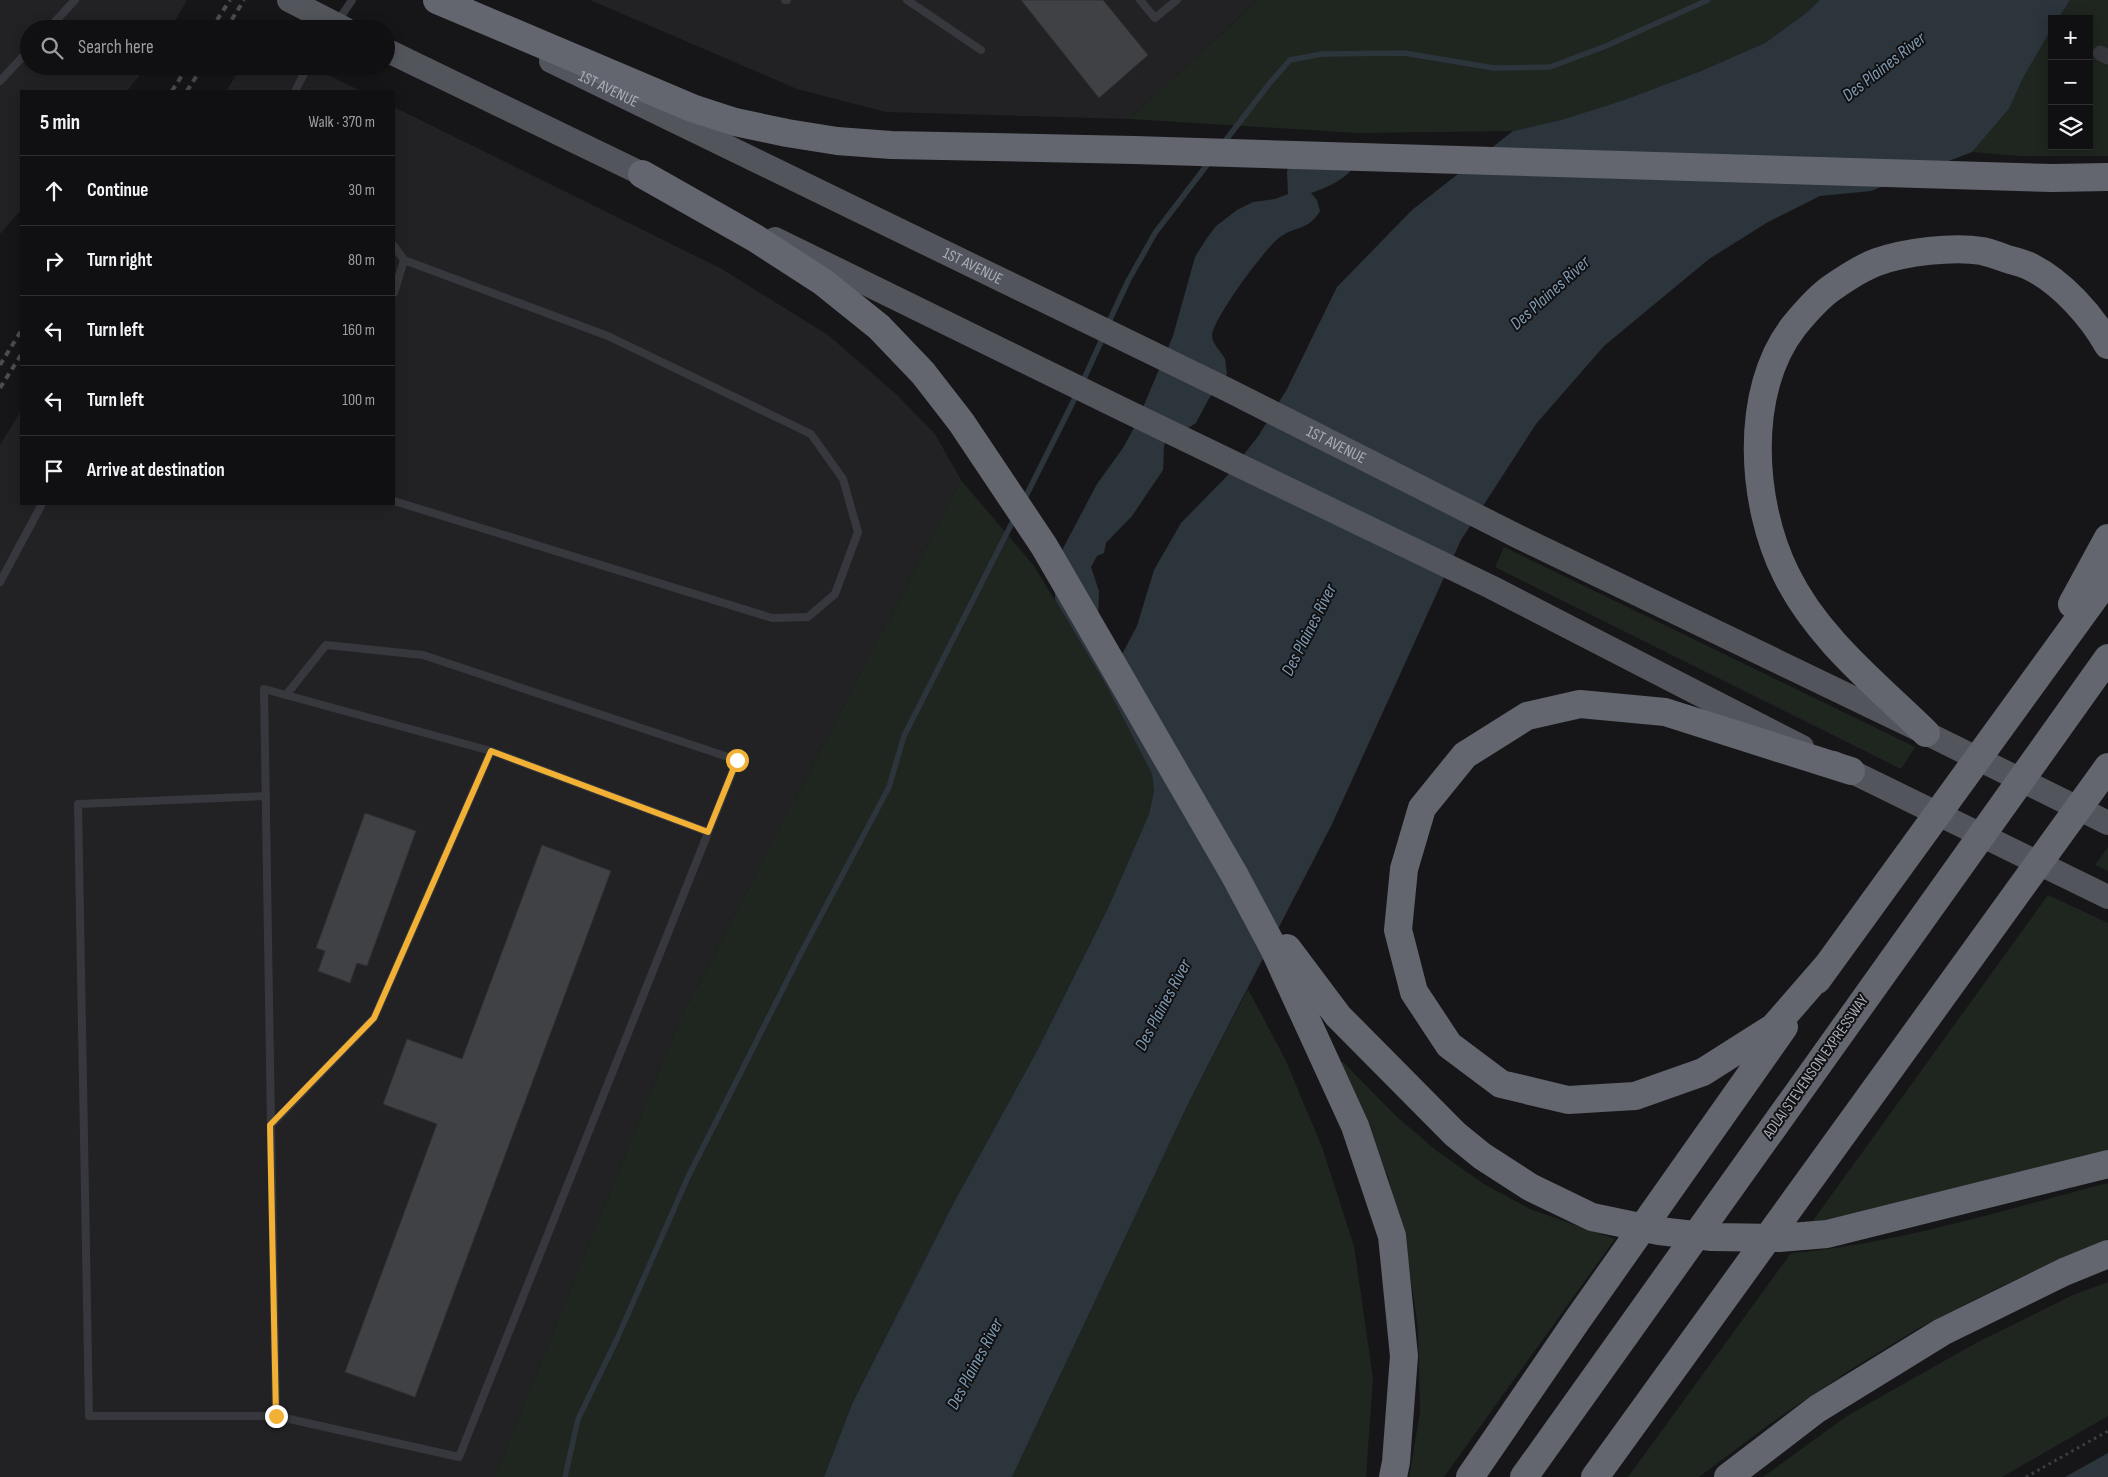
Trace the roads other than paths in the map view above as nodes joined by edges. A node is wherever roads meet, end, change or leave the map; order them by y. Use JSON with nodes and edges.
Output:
{"nodes":[{"id":1,"x":75,"y":0,"type":"edge"},
{"id":2,"x":289,"y":0,"type":"edge"},
{"id":3,"x":352,"y":0,"type":"edge"},
{"id":4,"x":425,"y":0,"type":"edge"},
{"id":5,"x":437,"y":0,"type":"edge"},
{"id":6,"x":907,"y":0,"type":"edge"},
{"id":7,"x":1140,"y":0,"type":"edge"},
{"id":8,"x":1177,"y":0,"type":"edge"},
{"id":9,"x":56,"y":20,"type":"edge"},
{"id":10,"x":328,"y":20,"type":"edge"},
{"id":11,"x":339,"y":20,"type":"edge"},
{"id":12,"x":981,"y":50,"type":"dead end"},
{"id":13,"x":395,"y":54,"type":"edge"},
{"id":14,"x":20,"y":60,"type":"edge"},
{"id":15,"x":303,"y":75,"type":"edge"},
{"id":16,"x":0,"y":81,"type":"edge"},
{"id":17,"x":296,"y":90,"type":"edge"},
{"id":18,"x":642,"y":174,"type":"junction"},
{"id":19,"x":2108,"y":176,"type":"edge"},
{"id":20,"x":395,"y":247,"type":"edge"},
{"id":21,"x":404,"y":260,"type":"junction"},
{"id":22,"x":395,"y":290,"type":"edge"},
{"id":23,"x":2108,"y":345,"type":"edge"},
{"id":24,"x":395,"y":501,"type":"edge"},
{"id":25,"x":41,"y":505,"type":"edge"},
{"id":26,"x":2108,"y":538,"type":"edge"},
{"id":27,"x":2108,"y":579,"type":"edge"},
{"id":28,"x":0,"y":582,"type":"edge"},
{"id":29,"x":2108,"y":658,"type":"edge"},
{"id":30,"x":2038,"y":674,"type":"junction"},
{"id":31,"x":286,"y":695,"type":"junction"},
{"id":32,"x":1926,"y":733,"type":"junction"},
{"id":33,"x":491,"y":751,"type":"junction"},
{"id":34,"x":2108,"y":767,"type":"edge"},
{"id":35,"x":1850,"y":771,"type":"junction"},
{"id":36,"x":266,"y":796,"type":"junction"},
{"id":37,"x":2108,"y":823,"type":"edge"},
{"id":38,"x":708,"y":832,"type":"junction"},
{"id":39,"x":1234,"y":874,"type":"junction"},
{"id":40,"x":2108,"y":897,"type":"edge"},
{"id":41,"x":1827,"y":966,"type":"junction"},
{"id":42,"x":270,"y":1125,"type":"junction"},
{"id":43,"x":2108,"y":1164,"type":"edge"},
{"id":44,"x":2108,"y":1254,"type":"edge"},
{"id":45,"x":276,"y":1416,"type":"junction"},
{"id":46,"x":1393,"y":1477,"type":"edge"},
{"id":47,"x":1470,"y":1477,"type":"edge"},
{"id":48,"x":1524,"y":1477,"type":"edge"},
{"id":49,"x":1595,"y":1477,"type":"edge"},
{"id":50,"x":1728,"y":1477,"type":"edge"}],
"edges":[{"from":1,"to":9,"type":"lane"},
{"from":2,"to":10,"type":"main road"},
{"from":3,"to":11,"type":"lane"},
{"from":4,"to":32,"type":"main road","name":"1ST AVENUE"},
{"from":5,"to":19,"type":"highway"},
{"from":6,"to":12,"type":"lane"},
{"from":7,"to":8,"type":"lane"},
{"from":13,"to":18,"type":"main road"},
{"from":14,"to":16,"type":"lane"},
{"from":15,"to":17,"type":"lane"},
{"from":18,"to":35,"type":"main road"},
{"from":18,"to":39,"type":"highway"},
{"from":20,"to":21,"type":"lane"},
{"from":21,"to":22,"type":"lane"},
{"from":21,"to":24,"type":"lane"},
{"from":23,"to":32,"type":"highway"},
{"from":25,"to":28,"type":"lane"},
{"from":26,"to":30,"type":"highway"},
{"from":27,"to":30,"type":"highway"},
{"from":29,"to":48,"type":"highway","name":"ADLAI STEVENSON EXPRESSWAY"},
{"from":30,"to":41,"type":"highway"},
{"from":31,"to":33,"type":"lane"},
{"from":31,"to":36,"type":"lane"},
{"from":31,"to":38,"type":"lane"},
{"from":32,"to":37,"type":"main road","name":"1ST AVENUE"},
{"from":33,"to":38,"type":"lane"},
{"from":33,"to":42,"type":"lane"},
{"from":34,"to":49,"type":"highway"},
{"from":35,"to":40,"type":"main road"},
{"from":35,"to":41,"type":"highway"},
{"from":36,"to":42,"type":"lane"},
{"from":36,"to":45,"type":"lane"},
{"from":38,"to":45,"type":"lane"},
{"from":39,"to":43,"type":"highway"},
{"from":39,"to":46,"type":"highway"},
{"from":41,"to":47,"type":"highway"},
{"from":42,"to":45,"type":"lane"},
{"from":44,"to":50,"type":"highway"}]}
